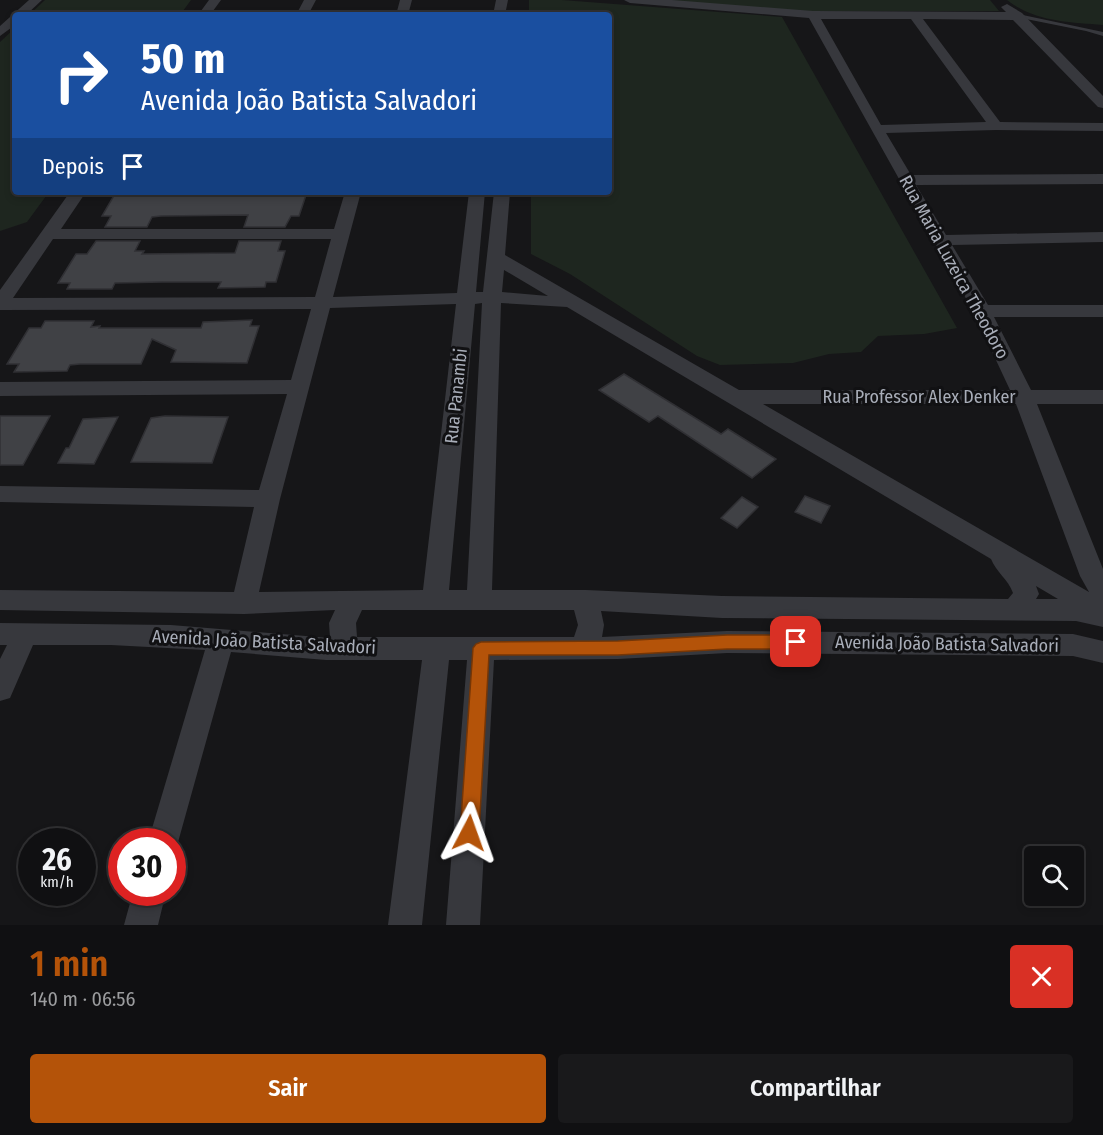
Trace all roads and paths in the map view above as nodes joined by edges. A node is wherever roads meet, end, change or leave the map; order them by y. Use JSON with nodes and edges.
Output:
{"nodes":[{"id":1,"x":36,"y":0,"type":"edge"},
{"id":2,"x":630,"y":0,"type":"edge"},
{"id":3,"x":1000,"y":0,"type":"edge"},
{"id":4,"x":22,"y":12,"type":"edge"},
{"id":5,"x":813,"y":15,"type":"junction"},
{"id":6,"x":914,"y":15,"type":"junction"},
{"id":7,"x":1018,"y":16,"type":"junction"},
{"id":8,"x":12,"y":22,"type":"edge"},
{"id":9,"x":0,"y":32,"type":"edge"},
{"id":10,"x":1103,"y":34,"type":"edge"},
{"id":11,"x":1103,"y":104,"type":"edge"},
{"id":12,"x":996,"y":126,"type":"junction"},
{"id":13,"x":1103,"y":127,"type":"edge"},
{"id":14,"x":876,"y":129,"type":"junction"},
{"id":15,"x":1103,"y":179,"type":"edge"},
{"id":16,"x":906,"y":180,"type":"junction"},
{"id":17,"x":76,"y":195,"type":"edge"},
{"id":18,"x":352,"y":195,"type":"edge"},
{"id":19,"x":477,"y":195,"type":"edge"},
{"id":20,"x":502,"y":195,"type":"edge"},
{"id":21,"x":48,"y":234,"type":"junction"},
{"id":22,"x":341,"y":234,"type":"junction"},
{"id":23,"x":1103,"y":237,"type":"edge"},
{"id":24,"x":943,"y":240,"type":"junction"},
{"id":25,"x":495,"y":258,"type":"junction"},
{"id":26,"x":492,"y":298,"type":"junction"},
{"id":27,"x":466,"y":299,"type":"junction"},
{"id":28,"x":0,"y":303,"type":"edge"},
{"id":29,"x":322,"y":303,"type":"junction"},
{"id":30,"x":578,"y":306,"type":"junction"},
{"id":31,"x":1103,"y":310,"type":"edge"},
{"id":32,"x":982,"y":311,"type":"junction"},
{"id":33,"x":300,"y":387,"type":"junction"},
{"id":34,"x":0,"y":389,"type":"edge"},
{"id":35,"x":736,"y":397,"type":"junction"},
{"id":36,"x":1103,"y":397,"type":"edge"},
{"id":37,"x":1024,"y":398,"type":"junction"},
{"id":38,"x":0,"y":494,"type":"edge"},
{"id":39,"x":268,"y":499,"type":"junction"},
{"id":40,"x":991,"y":548,"type":"junction"},
{"id":41,"x":1103,"y":594,"type":"edge"},
{"id":42,"x":0,"y":600,"type":"edge"},
{"id":43,"x":355,"y":600,"type":"junction"},
{"id":44,"x":435,"y":600,"type":"junction"},
{"id":45,"x":478,"y":600,"type":"junction"},
{"id":46,"x":582,"y":601,"type":"junction"},
{"id":47,"x":244,"y":603,"type":"junction"},
{"id":48,"x":1014,"y":611,"type":"junction"},
{"id":49,"x":1103,"y":615,"type":"edge"},
{"id":50,"x":12,"y":634,"type":"edge"},
{"id":51,"x":221,"y":640,"type":"junction"},
{"id":52,"x":481,"y":648,"type":"junction"},
{"id":53,"x":581,"y":648,"type":"junction"},
{"id":54,"x":347,"y":649,"type":"junction"},
{"id":55,"x":436,"y":649,"type":"junction"},
{"id":56,"x":1103,"y":652,"type":"edge"},
{"id":57,"x":0,"y":688,"type":"edge"},
{"id":58,"x":169,"y":828,"type":"edge"},
{"id":59,"x":146,"y":906,"type":"edge"},
{"id":60,"x":141,"y":925,"type":"edge"},
{"id":61,"x":405,"y":925,"type":"edge"},
{"id":62,"x":463,"y":925,"type":"edge"}],
"edges":[{"from":1,"to":4,"type":"street"},
{"from":2,"to":5,"type":"street"},
{"from":3,"to":7,"type":"street"},
{"from":5,"to":6,"type":"street"},
{"from":5,"to":14,"type":"street","name":"Rua Maria Luzeica Theodoro"},
{"from":6,"to":7,"type":"street"},
{"from":6,"to":12,"type":"street"},
{"from":7,"to":10,"type":"lane"},
{"from":7,"to":11,"type":"street"},
{"from":8,"to":9,"type":"street"},
{"from":12,"to":13,"type":"street"},
{"from":12,"to":14,"type":"street"},
{"from":14,"to":16,"type":"street","name":"Rua Maria Luzeica Theodoro"},
{"from":15,"to":16,"type":"street"},
{"from":16,"to":24,"type":"street","name":"Rua Maria Luzeica Theodoro"},
{"from":17,"to":21,"type":"street"},
{"from":18,"to":22,"type":"street"},
{"from":19,"to":27,"type":"street","name":"Rua Panambi"},
{"from":20,"to":25,"type":"street","name":"Rua Panambi"},
{"from":21,"to":22,"type":"street"},
{"from":21,"to":28,"type":"street"},
{"from":22,"to":29,"type":"street"},
{"from":23,"to":24,"type":"street"},
{"from":24,"to":32,"type":"street","name":"Rua Maria Luzeica Theodoro"},
{"from":25,"to":26,"type":"street","name":"Rua Panambi"},
{"from":25,"to":30,"type":"street"},
{"from":26,"to":27,"type":"street"},
{"from":26,"to":30,"type":"street"},
{"from":26,"to":45,"type":"street","name":"Rua Panambi"},
{"from":27,"to":29,"type":"street"},
{"from":27,"to":44,"type":"street","name":"Rua Panambi"},
{"from":28,"to":29,"type":"street"},
{"from":29,"to":33,"type":"street"},
{"from":30,"to":35,"type":"street"},
{"from":31,"to":32,"type":"street"},
{"from":32,"to":37,"type":"street","name":"Rua Maria Luzeica Theodoro"},
{"from":33,"to":34,"type":"street"},
{"from":33,"to":39,"type":"street"},
{"from":35,"to":37,"type":"street","name":"Rua Professor Alex Denker"},
{"from":35,"to":40,"type":"street"},
{"from":36,"to":37,"type":"street","name":"Rua Professor Alex Denker"},
{"from":37,"to":41,"type":"street","name":"Rua Maria Luzeica Theodoro"},
{"from":38,"to":39,"type":"street"},
{"from":39,"to":47,"type":"street"},
{"from":40,"to":48,"type":"street"},
{"from":40,"to":49,"type":"street"},
{"from":42,"to":47,"type":"street","name":"Avenida João Batista Salvadori"},
{"from":43,"to":44,"type":"street","name":"Avenida João Batista Salvadori"},
{"from":43,"to":47,"type":"street","name":"Avenida João Batista Salvadori"},
{"from":43,"to":54,"type":"street"},
{"from":44,"to":45,"type":"street","name":"Avenida João Batista Salvadori"},
{"from":45,"to":46,"type":"street","name":"Avenida João Batista Salvadori"},
{"from":46,"to":48,"type":"street","name":"Avenida João Batista Salvadori"},
{"from":46,"to":53,"type":"street"},
{"from":48,"to":49,"type":"street","name":"Avenida João Batista Salvadori"},
{"from":50,"to":51,"type":"street","name":"Avenida João Batista Salvadori"},
{"from":50,"to":57,"type":"street"},
{"from":51,"to":54,"type":"street","name":"Avenida João Batista Salvadori"},
{"from":51,"to":58,"type":"street"},
{"from":52,"to":53,"type":"street","name":"Avenida João Batista Salvadori"},
{"from":52,"to":55,"type":"street","name":"Avenida João Batista Salvadori"},
{"from":52,"to":62,"type":"street"},
{"from":53,"to":56,"type":"street","name":"Avenida João Batista Salvadori"},
{"from":54,"to":55,"type":"street","name":"Avenida João Batista Salvadori"},
{"from":55,"to":61,"type":"street"},
{"from":59,"to":60,"type":"street"}]}
